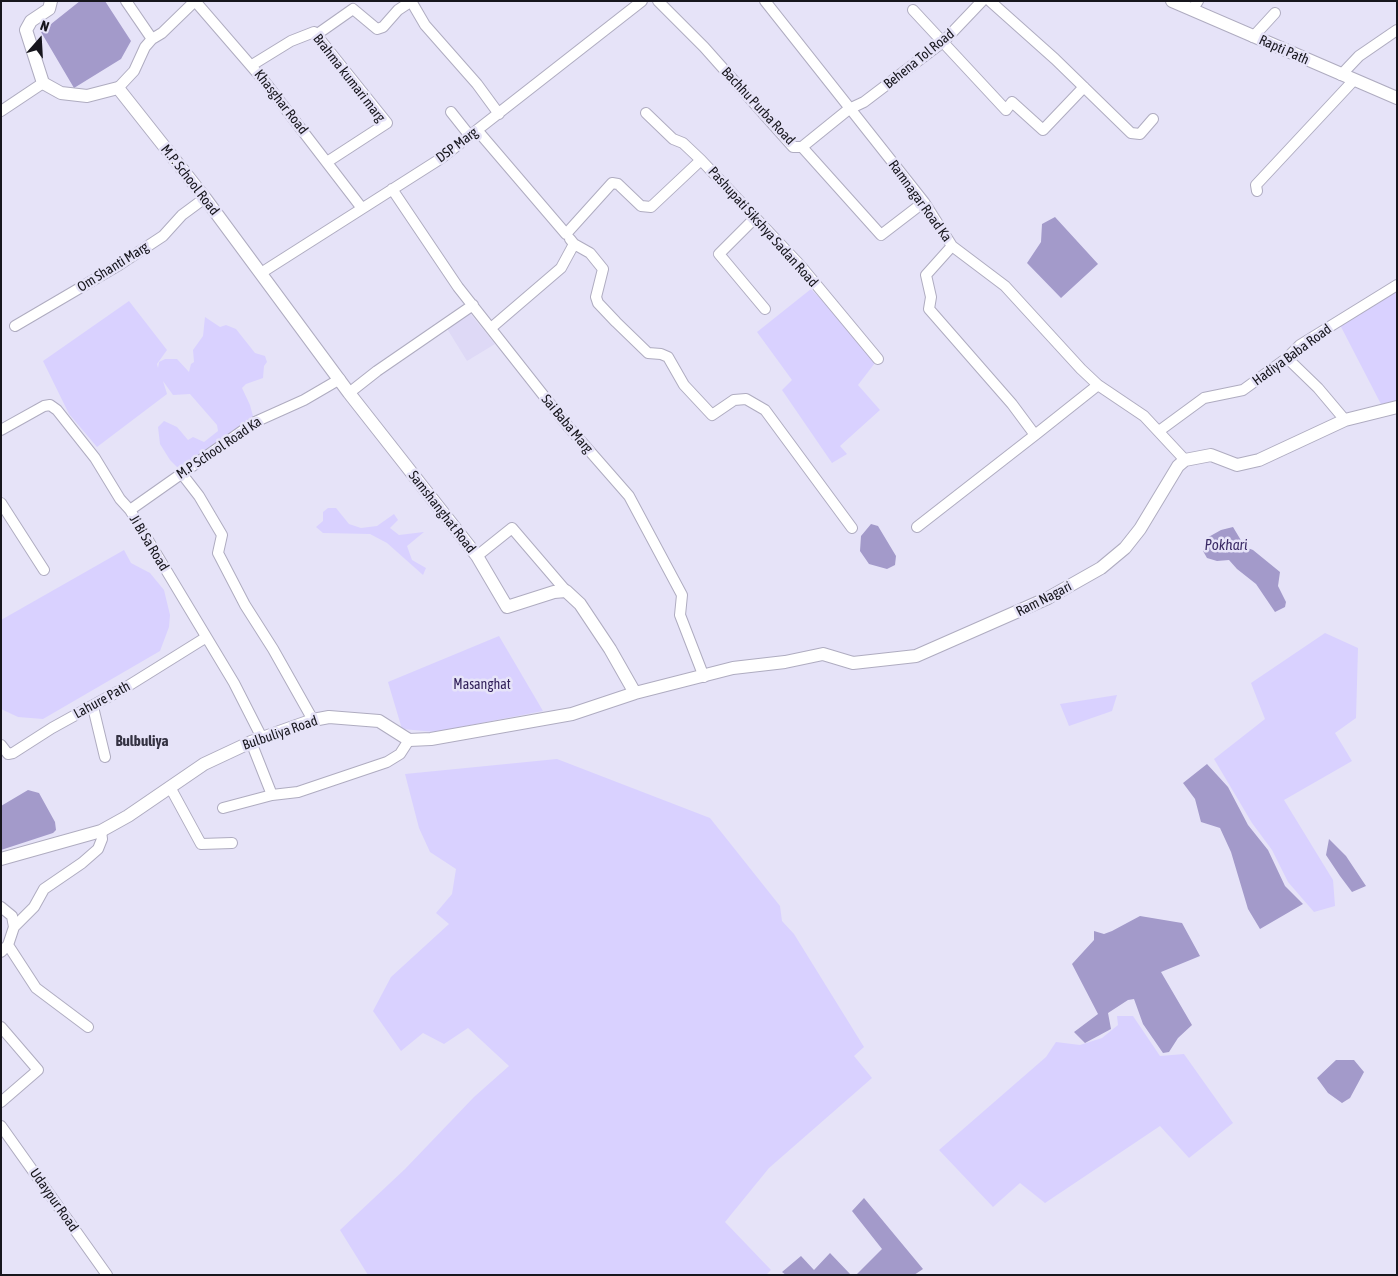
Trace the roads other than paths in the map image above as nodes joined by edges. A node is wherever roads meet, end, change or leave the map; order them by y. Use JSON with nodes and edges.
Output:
{"nodes":[{"id":1,"x":51,"y":1,"type":"edge"},
{"id":2,"x":126,"y":1,"type":"edge"},
{"id":3,"x":195,"y":1,"type":"edge"},
{"id":4,"x":642,"y":1,"type":"edge"},
{"id":5,"x":658,"y":1,"type":"edge"},
{"id":6,"x":765,"y":1,"type":"edge"},
{"id":7,"x":982,"y":1,"type":"edge"},
{"id":8,"x":990,"y":1,"type":"edge"},
{"id":9,"x":1172,"y":1,"type":"edge"},
{"id":10,"x":410,"y":2,"type":"edge"},
{"id":11,"x":1195,"y":6,"type":"edge"},
{"id":12,"x":914,"y":10,"type":"dead end"},
{"id":13,"x":1275,"y":13,"type":"dead end"},
{"id":14,"x":1397,"y":30,"type":"edge"},
{"id":15,"x":316,"y":35,"type":"junction"},
{"id":16,"x":1253,"y":36,"type":"junction"},
{"id":17,"x":152,"y":39,"type":"junction"},
{"id":18,"x":943,"y":42,"type":"junction"},
{"id":19,"x":252,"y":65,"type":"junction"},
{"id":20,"x":1341,"y":75,"type":"junction"},
{"id":21,"x":1354,"y":80,"type":"junction"},
{"id":22,"x":43,"y":83,"type":"junction"},
{"id":23,"x":1084,"y":87,"type":"junction"},
{"id":24,"x":118,"y":88,"type":"junction"},
{"id":25,"x":1397,"y":98,"type":"edge"},
{"id":26,"x":849,"y":109,"type":"junction"},
{"id":27,"x":1,"y":111,"type":"edge"},
{"id":28,"x":452,"y":112,"type":"dead end"},
{"id":29,"x":646,"y":113,"type":"dead end"},
{"id":30,"x":499,"y":114,"type":"junction"},
{"id":31,"x":1153,"y":119,"type":"dead end"},
{"id":32,"x":473,"y":133,"type":"junction"},
{"id":33,"x":802,"y":147,"type":"junction"},
{"id":34,"x":701,"y":160,"type":"junction"},
{"id":35,"x":327,"y":162,"type":"junction"},
{"id":36,"x":392,"y":188,"type":"junction"},
{"id":37,"x":1257,"y":191,"type":"dead end"},
{"id":38,"x":205,"y":198,"type":"junction"},
{"id":39,"x":924,"y":202,"type":"junction"},
{"id":40,"x":361,"y":207,"type":"junction"},
{"id":41,"x":754,"y":218,"type":"junction"},
{"id":42,"x":566,"y":234,"type":"junction"},
{"id":43,"x":574,"y":244,"type":"junction"},
{"id":44,"x":952,"y":246,"type":"junction"},
{"id":45,"x":261,"y":272,"type":"junction"},
{"id":46,"x":1397,"y":285,"type":"edge"},
{"id":47,"x":473,"y":305,"type":"junction"},
{"id":48,"x":766,"y":310,"type":"dead end"},
{"id":49,"x":14,"y":326,"type":"dead end"},
{"id":50,"x":491,"y":328,"type":"junction"},
{"id":51,"x":1287,"y":358,"type":"junction"},
{"id":52,"x":878,"y":359,"type":"dead end"},
{"id":53,"x":340,"y":379,"type":"junction"},
{"id":54,"x":1098,"y":386,"type":"junction"},
{"id":55,"x":349,"y":393,"type":"junction"},
{"id":56,"x":1397,"y":407,"type":"edge"},
{"id":57,"x":1345,"y":420,"type":"junction"},
{"id":58,"x":1,"y":430,"type":"edge"},
{"id":59,"x":1159,"y":431,"type":"junction"},
{"id":60,"x":1035,"y":434,"type":"junction"},
{"id":61,"x":1185,"y":460,"type":"junction"},
{"id":62,"x":182,"y":474,"type":"junction"},
{"id":63,"x":1,"y":503,"type":"edge"},
{"id":64,"x":130,"y":510,"type":"junction"},
{"id":65,"x":917,"y":527,"type":"dead end"},
{"id":66,"x":852,"y":528,"type":"dead end"},
{"id":67,"x":477,"y":556,"type":"junction"},
{"id":68,"x":44,"y":570,"type":"dead end"},
{"id":69,"x":566,"y":591,"type":"junction"},
{"id":70,"x":205,"y":638,"type":"junction"},
{"id":71,"x":704,"y":677,"type":"junction"},
{"id":72,"x":635,"y":693,"type":"junction"},
{"id":73,"x":93,"y":707,"type":"junction"},
{"id":74,"x":313,"y":720,"type":"junction"},
{"id":75,"x":257,"y":740,"type":"junction"},
{"id":76,"x":409,"y":740,"type":"junction"},
{"id":77,"x":1,"y":746,"type":"edge"},
{"id":78,"x":105,"y":757,"type":"dead end"},
{"id":79,"x":170,"y":787,"type":"junction"},
{"id":80,"x":272,"y":795,"type":"junction"},
{"id":81,"x":223,"y":808,"type":"dead end"},
{"id":82,"x":101,"y":831,"type":"junction"},
{"id":83,"x":232,"y":843,"type":"dead end"},
{"id":84,"x":1,"y":859,"type":"edge"},
{"id":85,"x":1,"y":907,"type":"edge"},
{"id":86,"x":14,"y":927,"type":"junction"},
{"id":87,"x":4,"y":949,"type":"edge"},
{"id":88,"x":1,"y":1027,"type":"edge"},
{"id":89,"x":88,"y":1027,"type":"dead end"},
{"id":90,"x":1,"y":1102,"type":"edge"},
{"id":91,"x":1,"y":1126,"type":"edge"},
{"id":92,"x":107,"y":1275,"type":"edge"}],
"edges":[{"from":1,"to":22,"type":"main road"},
{"from":2,"to":17,"type":"street"},
{"from":3,"to":17,"type":"street"},
{"from":3,"to":19,"type":"street","name":"Khasghar Road"},
{"from":4,"to":30,"type":"street","name":"DSP Marg"},
{"from":5,"to":33,"type":"street","name":"Bachhu Purba Road"},
{"from":6,"to":26,"type":"street","name":"Ramnagar Road Ka"},
{"from":7,"to":18,"type":"street","name":"Behena Tol Road"},
{"from":8,"to":23,"type":"street"},
{"from":9,"to":11,"type":"main road","name":"Rapti Path"},
{"from":10,"to":15,"type":"street"},
{"from":10,"to":30,"type":"street"},
{"from":11,"to":16,"type":"main road","name":"Rapti Path"},
{"from":12,"to":18,"type":"street"},
{"from":13,"to":16,"type":"street"},
{"from":14,"to":20,"type":"street"},
{"from":15,"to":19,"type":"street","name":"Brahma kumari marg"},
{"from":15,"to":35,"type":"street","name":"Brahma kumari marg"},
{"from":16,"to":20,"type":"main road","name":"Rapti Path"},
{"from":17,"to":24,"type":"street"},
{"from":18,"to":23,"type":"street"},
{"from":18,"to":26,"type":"street","name":"Behena Tol Road"},
{"from":19,"to":35,"type":"street","name":"Khasghar Road"},
{"from":20,"to":21,"type":"main road","name":"Rapti Path"},
{"from":21,"to":25,"type":"main road","name":"Rapti Path"},
{"from":21,"to":37,"type":"street"},
{"from":22,"to":24,"type":"main road"},
{"from":22,"to":27,"type":"street"},
{"from":23,"to":31,"type":"street"},
{"from":24,"to":38,"type":"main road","name":"M.P. School Road"},
{"from":26,"to":33,"type":"street","name":"Behena Tol Road"},
{"from":26,"to":39,"type":"street","name":"Ramnagar Road Ka"},
{"from":28,"to":32,"type":"street"},
{"from":29,"to":34,"type":"street"},
{"from":30,"to":32,"type":"street","name":"DSP Marg"},
{"from":32,"to":36,"type":"street","name":"DSP Marg"},
{"from":32,"to":42,"type":"street"},
{"from":33,"to":39,"type":"street","name":"Bachhu Purba Road"},
{"from":34,"to":41,"type":"street","name":"Pashupati Sikshya Sadan Road"},
{"from":34,"to":42,"type":"street","name":"Pashupati Sikshya Sadan Road"},
{"from":35,"to":40,"type":"street","name":"Khasghar Road"},
{"from":36,"to":40,"type":"street","name":"DSP Marg"},
{"from":36,"to":47,"type":"street","name":"Sai Baba Marg"},
{"from":38,"to":45,"type":"main road","name":"M.P. School Road"},
{"from":38,"to":49,"type":"street","name":"Om Shanti Marg"},
{"from":39,"to":44,"type":"street","name":"Ramnagar Road Ka"},
{"from":40,"to":45,"type":"street","name":"DSP Marg"},
{"from":41,"to":48,"type":"street"},
{"from":41,"to":52,"type":"street","name":"Pashupati Sikshya Sadan Road"},
{"from":42,"to":43,"type":"street"},
{"from":43,"to":50,"type":"street"},
{"from":43,"to":66,"type":"street"},
{"from":44,"to":54,"type":"street","name":"Ramnagar Road Ka"},
{"from":44,"to":60,"type":"street"},
{"from":45,"to":53,"type":"main road","name":"Samshanghat Road"},
{"from":46,"to":51,"type":"street","name":"Hadiya Baba Road"},
{"from":47,"to":50,"type":"street","name":"Sai Baba Marg"},
{"from":47,"to":55,"type":"street"},
{"from":50,"to":71,"type":"street","name":"Sai Baba Marg"},
{"from":51,"to":57,"type":"street"},
{"from":51,"to":59,"type":"street","name":"Hadiya Baba Road"},
{"from":53,"to":55,"type":"main road","name":"Samshanghat Road"},
{"from":53,"to":62,"type":"street","name":"M.P School Road Ka"},
{"from":54,"to":59,"type":"street","name":"Ramnagar Road Ka"},
{"from":54,"to":60,"type":"street"},
{"from":55,"to":67,"type":"main road","name":"Samshanghat Road"},
{"from":56,"to":57,"type":"main road"},
{"from":57,"to":61,"type":"main road"},
{"from":58,"to":64,"type":"street","name":"Ji Bi Sa Road"},
{"from":59,"to":61,"type":"street","name":"Ramnagar Road Ka"},
{"from":60,"to":65,"type":"street"},
{"from":61,"to":71,"type":"main road","name":"Ram Nagari"},
{"from":62,"to":64,"type":"street","name":"M.P School Road Ka"},
{"from":62,"to":74,"type":"street"},
{"from":63,"to":68,"type":"street"},
{"from":64,"to":70,"type":"street","name":"Ji Bi Sa Road"},
{"from":67,"to":69,"type":"main road","name":"Samshanghat Road"},
{"from":67,"to":69,"type":"street"},
{"from":69,"to":72,"type":"main road"},
{"from":70,"to":73,"type":"street","name":"Lahure Path"},
{"from":70,"to":75,"type":"street","name":"Ji Bi Sa Road"},
{"from":71,"to":72,"type":"main road","name":"Ram Nagari"},
{"from":72,"to":76,"type":"main road"},
{"from":73,"to":77,"type":"street","name":"Lahure Path"},
{"from":73,"to":78,"type":"street"},
{"from":74,"to":75,"type":"main road","name":"Bulbuliya Road"},
{"from":74,"to":76,"type":"main road","name":"Bulbuliya Road"},
{"from":75,"to":79,"type":"main road","name":"Bulbuliya Road"},
{"from":75,"to":80,"type":"street","name":"Ji Bi Sa Road"},
{"from":76,"to":80,"type":"street"},
{"from":79,"to":82,"type":"main road","name":"Bulbuliya Road"},
{"from":79,"to":83,"type":"street"},
{"from":80,"to":81,"type":"street"},
{"from":82,"to":84,"type":"main road","name":"Bulbuliya Road"},
{"from":82,"to":86,"type":"street"},
{"from":85,"to":86,"type":"street"},
{"from":86,"to":87,"type":"street"},
{"from":87,"to":89,"type":"street"},
{"from":88,"to":90,"type":"street"},
{"from":91,"to":92,"type":"street","name":"Udaypur Road"}]}
